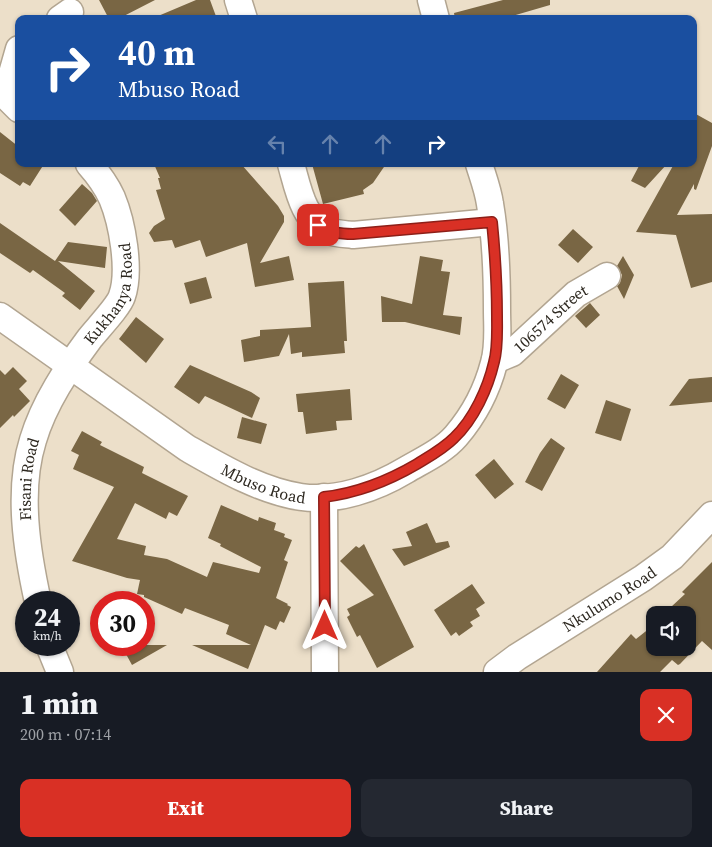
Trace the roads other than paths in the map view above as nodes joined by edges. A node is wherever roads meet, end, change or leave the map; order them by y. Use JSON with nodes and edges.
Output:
{"nodes":[{"id":1,"x":238,"y":0,"type":"edge"},
{"id":2,"x":430,"y":0,"type":"edge"},
{"id":3,"x":243,"y":15,"type":"edge"},
{"id":4,"x":435,"y":15,"type":"edge"},
{"id":5,"x":15,"y":63,"type":"edge"},
{"id":6,"x":15,"y":105,"type":"edge"},
{"id":7,"x":90,"y":167,"type":"edge"},
{"id":8,"x":292,"y":167,"type":"edge"},
{"id":9,"x":480,"y":167,"type":"edge"},
{"id":10,"x":492,"y":222,"type":"junction"},
{"id":11,"x":607,"y":276,"type":"dead end"},
{"id":12,"x":0,"y":316,"type":"edge"},
{"id":13,"x":495,"y":360,"type":"junction"},
{"id":14,"x":70,"y":365,"type":"junction"},
{"id":15,"x":324,"y":497,"type":"junction"},
{"id":16,"x":712,"y":515,"type":"edge"},
{"id":17,"x":36,"y":591,"type":"edge"},
{"id":18,"x":53,"y":656,"type":"edge"},
{"id":19,"x":60,"y":672,"type":"edge"},
{"id":20,"x":325,"y":672,"type":"edge"},
{"id":21,"x":497,"y":672,"type":"edge"}],
"edges":[{"from":1,"to":3,"type":"street"},
{"from":2,"to":4,"type":"street"},
{"from":5,"to":6,"type":"street"},
{"from":7,"to":14,"type":"street","name":"Kukhanya Road"},
{"from":8,"to":10,"type":"street"},
{"from":9,"to":10,"type":"street","name":"Mbuso Road"},
{"from":10,"to":13,"type":"street","name":"Mbuso Road"},
{"from":11,"to":13,"type":"street","name":"106574 Street"},
{"from":12,"to":14,"type":"street","name":"Mbuso Road"},
{"from":13,"to":15,"type":"street","name":"Mbuso Road"},
{"from":14,"to":15,"type":"street","name":"Mbuso Road"},
{"from":14,"to":17,"type":"street","name":"Fisani Road"},
{"from":15,"to":20,"type":"street"},
{"from":16,"to":21,"type":"street","name":"Nkulumo Road"},
{"from":18,"to":19,"type":"street"}]}
